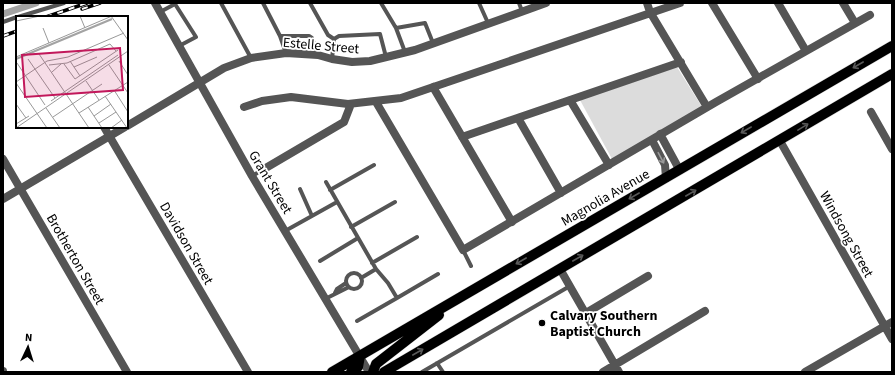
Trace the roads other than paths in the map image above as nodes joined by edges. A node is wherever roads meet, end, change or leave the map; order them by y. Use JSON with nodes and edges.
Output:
{"nodes":[{"id":1,"x":64,"y":3,"type":"edge"},
{"id":2,"x":155,"y":3,"type":"edge"},
{"id":3,"x":221,"y":3,"type":"edge"},
{"id":4,"x":263,"y":3,"type":"edge"},
{"id":5,"x":310,"y":3,"type":"edge"},
{"id":6,"x":381,"y":3,"type":"edge"},
{"id":7,"x":479,"y":3,"type":"edge"},
{"id":8,"x":546,"y":3,"type":"edge"},
{"id":9,"x":647,"y":3,"type":"edge"},
{"id":10,"x":680,"y":3,"type":"edge"},
{"id":11,"x":712,"y":3,"type":"edge"},
{"id":12,"x":778,"y":3,"type":"edge"},
{"id":13,"x":843,"y":3,"type":"edge"},
{"id":14,"x":520,"y":7,"type":"edge"},
{"id":15,"x":160,"y":12,"type":"junction"},
{"id":16,"x":650,"y":12,"type":"junction"},
{"id":17,"x":870,"y":15,"type":"dead end"},
{"id":18,"x":21,"y":16,"type":"edge"},
{"id":19,"x":16,"y":18,"type":"edge"},
{"id":20,"x":3,"y":22,"type":"edge"},
{"id":21,"x":488,"y":23,"type":"junction"},
{"id":22,"x":855,"y":23,"type":"junction"},
{"id":23,"x":396,"y":28,"type":"junction"},
{"id":24,"x":280,"y":36,"type":"junction"},
{"id":25,"x":334,"y":38,"type":"junction"},
{"id":26,"x":433,"y":43,"type":"junction"},
{"id":27,"x":892,"y":46,"type":"edge"},
{"id":28,"x":178,"y":47,"type":"junction"},
{"id":29,"x":806,"y":51,"type":"junction"},
{"id":30,"x":405,"y":52,"type":"junction"},
{"id":31,"x":286,"y":53,"type":"junction"},
{"id":32,"x":318,"y":55,"type":"junction"},
{"id":33,"x":251,"y":58,"type":"junction"},
{"id":34,"x":386,"y":58,"type":"junction"},
{"id":35,"x":332,"y":59,"type":"junction"},
{"id":36,"x":680,"y":62,"type":"junction"},
{"id":37,"x":892,"y":74,"type":"edge"},
{"id":38,"x":758,"y":79,"type":"junction"},
{"id":39,"x":199,"y":82,"type":"junction"},
{"id":40,"x":433,"y":87,"type":"junction"},
{"id":41,"x":570,"y":100,"type":"junction"},
{"id":42,"x":376,"y":102,"type":"junction"},
{"id":43,"x":351,"y":104,"type":"junction"},
{"id":44,"x":244,"y":107,"type":"dead end"},
{"id":45,"x":707,"y":107,"type":"junction"},
{"id":46,"x":871,"y":112,"type":"dead end"},
{"id":47,"x":518,"y":118,"type":"junction"},
{"id":48,"x":128,"y":125,"type":"edge"},
{"id":49,"x":105,"y":128,"type":"edge"},
{"id":50,"x":123,"y":128,"type":"edge"},
{"id":51,"x":660,"y":134,"type":"junction"},
{"id":52,"x":110,"y":137,"type":"junction"},
{"id":53,"x":462,"y":137,"type":"junction"},
{"id":54,"x":652,"y":140,"type":"junction"},
{"id":55,"x":780,"y":141,"type":"junction"},
{"id":56,"x":892,"y":149,"type":"edge"},
{"id":57,"x":3,"y":159,"type":"edge"},
{"id":58,"x":374,"y":165,"type":"dead end"},
{"id":59,"x":609,"y":165,"type":"junction"},
{"id":60,"x":264,"y":169,"type":"joint"},
{"id":61,"x":679,"y":169,"type":"junction"},
{"id":62,"x":252,"y":176,"type":"junction"},
{"id":63,"x":666,"y":178,"type":"junction"},
{"id":64,"x":326,"y":182,"type":"dead end"},
{"id":65,"x":20,"y":189,"type":"junction"},
{"id":66,"x":300,"y":189,"type":"dead end"},
{"id":67,"x":330,"y":190,"type":"junction"},
{"id":68,"x":561,"y":193,"type":"junction"},
{"id":69,"x":3,"y":199,"type":"edge"},
{"id":70,"x":337,"y":202,"type":"junction"},
{"id":71,"x":395,"y":202,"type":"dead end"},
{"id":72,"x":312,"y":216,"type":"junction"},
{"id":73,"x":512,"y":222,"type":"junction"},
{"id":74,"x":351,"y":227,"type":"junction"},
{"id":75,"x":285,"y":231,"type":"junction"},
{"id":76,"x":417,"y":237,"type":"dead end"},
{"id":77,"x":358,"y":238,"type":"junction"},
{"id":78,"x":463,"y":250,"type":"junction"},
{"id":79,"x":320,"y":261,"type":"dead end"},
{"id":80,"x":372,"y":263,"type":"junction"},
{"id":81,"x":471,"y":266,"type":"dead end"},
{"id":82,"x":376,"y":269,"type":"junction"},
{"id":83,"x":560,"y":269,"type":"junction"},
{"id":84,"x":438,"y":274,"type":"dead end"},
{"id":85,"x":648,"y":276,"type":"dead end"},
{"id":86,"x":361,"y":278,"type":"junction"},
{"id":87,"x":346,"y":283,"type":"junction"},
{"id":88,"x":570,"y":286,"type":"junction"},
{"id":89,"x":349,"y":288,"type":"junction"},
{"id":90,"x":473,"y":290,"type":"junction"},
{"id":91,"x":335,"y":293,"type":"junction"},
{"id":92,"x":397,"y":298,"type":"junction"},
{"id":93,"x":325,"y":299,"type":"junction"},
{"id":94,"x":705,"y":311,"type":"dead end"},
{"id":95,"x":586,"y":313,"type":"junction"},
{"id":96,"x":357,"y":321,"type":"dead end"},
{"id":97,"x":888,"y":324,"type":"edge"},
{"id":98,"x":892,"y":339,"type":"edge"},
{"id":99,"x":360,"y":356,"type":"junction"},
{"id":100,"x":437,"y":363,"type":"junction"},
{"id":101,"x":617,"y":368,"type":"edge"},
{"id":102,"x":127,"y":372,"type":"edge"},
{"id":103,"x":248,"y":372,"type":"edge"},
{"id":104,"x":332,"y":372,"type":"edge"},
{"id":105,"x":351,"y":372,"type":"edge"},
{"id":106,"x":369,"y":372,"type":"edge"},
{"id":107,"x":373,"y":372,"type":"edge"},
{"id":108,"x":384,"y":372,"type":"edge"},
{"id":109,"x":422,"y":372,"type":"edge"},
{"id":110,"x":443,"y":372,"type":"edge"},
{"id":111,"x":603,"y":372,"type":"edge"},
{"id":112,"x":806,"y":372,"type":"edge"}],
"edges":[{"from":1,"to":18,"type":"lane"},
{"from":2,"to":15,"type":"street","name":"Grant Street"},
{"from":3,"to":33,"type":"lane"},
{"from":4,"to":24,"type":"lane"},
{"from":5,"to":25,"type":"lane"},
{"from":6,"to":23,"type":"lane"},
{"from":7,"to":21,"type":"lane"},
{"from":8,"to":14,"type":"street","name":"Estelle Street"},
{"from":9,"to":16,"type":"street"},
{"from":10,"to":16,"type":"street"},
{"from":11,"to":38,"type":"street"},
{"from":12,"to":29,"type":"street"},
{"from":13,"to":22,"type":"street"},
{"from":14,"to":21,"type":"street","name":"Estelle Street"},
{"from":15,"to":28,"type":"street","name":"Grant Street"},
{"from":15,"to":28,"type":"lane"},
{"from":16,"to":36,"type":"street"},
{"from":16,"to":40,"type":"street"},
{"from":17,"to":22,"type":"street"},
{"from":19,"to":20,"type":"lane"},
{"from":21,"to":26,"type":"street","name":"Estelle Street"},
{"from":22,"to":29,"type":"street"},
{"from":23,"to":26,"type":"lane"},
{"from":23,"to":30,"type":"lane"},
{"from":24,"to":31,"type":"lane"},
{"from":24,"to":32,"type":"lane"},
{"from":25,"to":34,"type":"lane"},
{"from":25,"to":35,"type":"lane"},
{"from":26,"to":30,"type":"street","name":"Estelle Street"},
{"from":27,"to":61,"type":"main road","name":"Magnolia Avenue","one_way":true},
{"from":28,"to":39,"type":"street","name":"Grant Street"},
{"from":29,"to":38,"type":"street"},
{"from":30,"to":34,"type":"street","name":"Estelle Street"},
{"from":31,"to":32,"type":"street","name":"Estelle Street"},
{"from":31,"to":33,"type":"street","name":"Estelle Street"},
{"from":32,"to":35,"type":"street","name":"Estelle Street"},
{"from":33,"to":39,"type":"street","name":"Estelle Street"},
{"from":34,"to":35,"type":"street","name":"Estelle Street"},
{"from":36,"to":41,"type":"street"},
{"from":36,"to":45,"type":"street"},
{"from":55,"to":37,"type":"main road","one_way":true},
{"from":38,"to":45,"type":"street"},
{"from":39,"to":48,"type":"street","name":"Estelle Street"},
{"from":39,"to":62,"type":"street","name":"Grant Street"},
{"from":40,"to":42,"type":"street"},
{"from":40,"to":53,"type":"street"},
{"from":41,"to":47,"type":"street"},
{"from":41,"to":59,"type":"street"},
{"from":42,"to":43,"type":"street"},
{"from":42,"to":78,"type":"street"},
{"from":43,"to":44,"type":"street"},
{"from":43,"to":60,"type":"street"},
{"from":45,"to":51,"type":"street"},
{"from":46,"to":56,"type":"street"},
{"from":47,"to":53,"type":"street"},
{"from":47,"to":68,"type":"street"},
{"from":49,"to":52,"type":"street","name":"Davidson Street"},
{"from":50,"to":52,"type":"street","name":"Estelle Street"},
{"from":51,"to":54,"type":"street"},
{"from":51,"to":61,"type":"street"},
{"from":52,"to":65,"type":"street","name":"Estelle Street"},
{"from":52,"to":103,"type":"street","name":"Davidson Street"},
{"from":53,"to":73,"type":"street"},
{"from":54,"to":59,"type":"street"},
{"from":54,"to":63,"type":"street","one_way":true},
{"from":83,"to":55,"type":"main road","one_way":true},
{"from":55,"to":97,"type":"street","name":"Windsong Street"},
{"from":57,"to":65,"type":"street","name":"Brotherton Street"},
{"from":58,"to":67,"type":"lane"},
{"from":59,"to":68,"type":"street"},
{"from":60,"to":62,"type":"lane"},
{"from":61,"to":63,"type":"main road","name":"Magnolia Avenue"},
{"from":62,"to":75,"type":"street","name":"Grant Street"},
{"from":63,"to":90,"type":"main road","name":"Magnolia Avenue","one_way":true},
{"from":64,"to":67,"type":"lane"},
{"from":65,"to":69,"type":"street","name":"Estelle Street"},
{"from":65,"to":102,"type":"street","name":"Brotherton Street"},
{"from":66,"to":72,"type":"lane"},
{"from":67,"to":70,"type":"lane"},
{"from":68,"to":73,"type":"street"},
{"from":70,"to":72,"type":"lane"},
{"from":70,"to":74,"type":"lane"},
{"from":71,"to":74,"type":"lane"},
{"from":72,"to":75,"type":"lane"},
{"from":73,"to":78,"type":"street"},
{"from":74,"to":77,"type":"lane"},
{"from":75,"to":93,"type":"street","name":"Grant Street"},
{"from":76,"to":80,"type":"lane"},
{"from":77,"to":79,"type":"lane"},
{"from":77,"to":80,"type":"lane"},
{"from":78,"to":81,"type":"lane"},
{"from":80,"to":82,"type":"lane"},
{"from":82,"to":86,"type":"lane"},
{"from":82,"to":92,"type":"lane"},
{"from":83,"to":88,"type":"street"},
{"from":108,"to":83,"type":"main road","one_way":true},
{"from":84,"to":92,"type":"lane"},
{"from":85,"to":95,"type":"street"},
{"from":86,"to":87,"type":"lane"},
{"from":86,"to":89,"type":"lane"},
{"from":87,"to":89,"type":"lane"},
{"from":87,"to":91,"type":"lane"},
{"from":88,"to":95,"type":"street"},
{"from":88,"to":100,"type":"lane"},
{"from":89,"to":91,"type":"lane"},
{"from":90,"to":99,"type":"main road","name":"Magnolia Avenue"},
{"from":90,"to":107,"type":"main road"},
{"from":91,"to":93,"type":"lane"},
{"from":92,"to":96,"type":"lane"},
{"from":93,"to":99,"type":"street","name":"Grant Street"},
{"from":94,"to":101,"type":"street"},
{"from":95,"to":101,"type":"street"},
{"from":97,"to":98,"type":"street","name":"Windsong Street"},
{"from":97,"to":112,"type":"street"},
{"from":99,"to":104,"type":"main road","name":"Magnolia Avenue"},
{"from":99,"to":105,"type":"main road"},
{"from":99,"to":106,"type":"street","name":"Grant Street"},
{"from":100,"to":109,"type":"lane"},
{"from":100,"to":110,"type":"lane"},
{"from":101,"to":111,"type":"street"}]}
